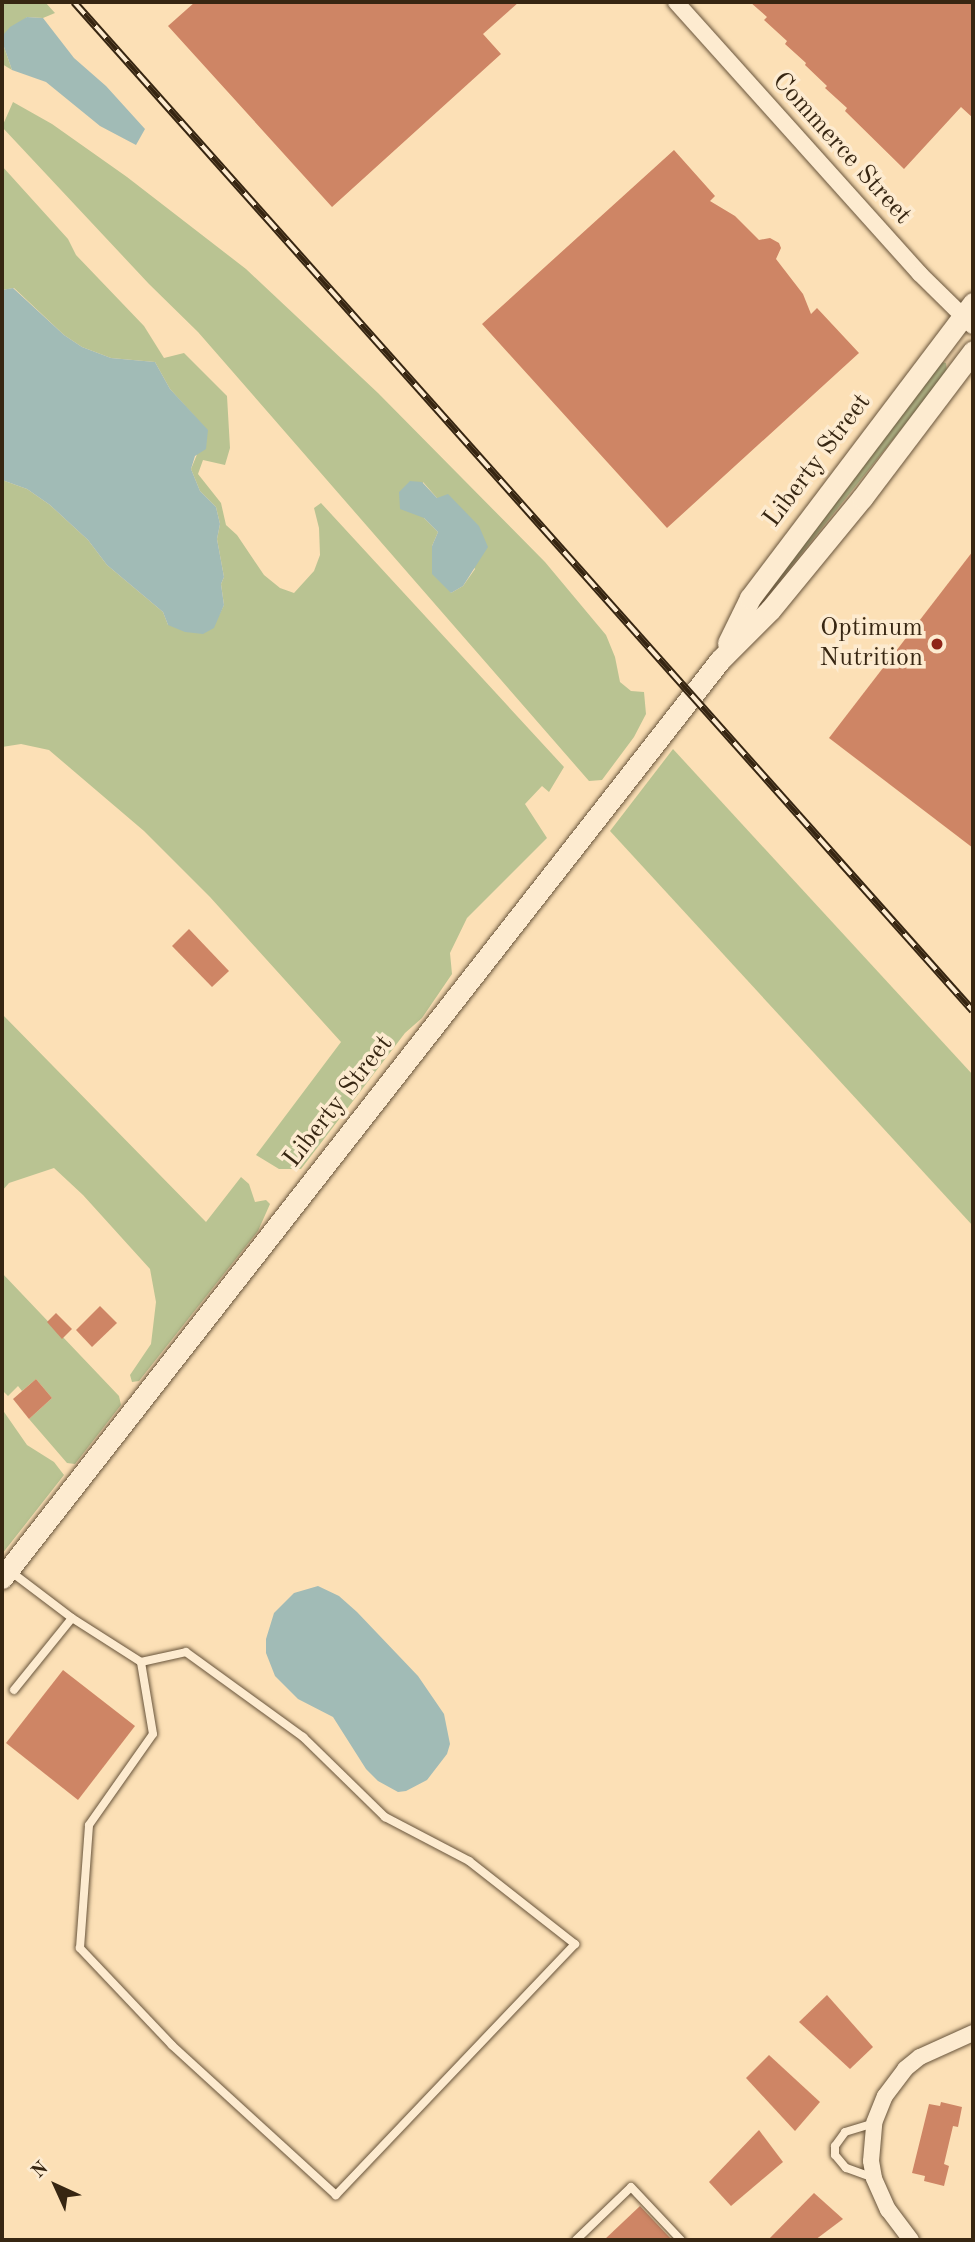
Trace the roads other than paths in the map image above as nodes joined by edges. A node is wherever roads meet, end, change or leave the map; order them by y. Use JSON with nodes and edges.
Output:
{"nodes":[{"id":1,"x":676,"y":2,"type":"edge"},
{"id":2,"x":970,"y":315,"type":"edge"},
{"id":3,"x":973,"y":351,"type":"edge"},
{"id":4,"x":720,"y":660,"type":"junction"},
{"id":5,"x":5,"y":1574,"type":"edge"},
{"id":6,"x":72,"y":1618,"type":"junction"},
{"id":7,"x":141,"y":1662,"type":"junction"},
{"id":8,"x":14,"y":1690,"type":"dead end"},
{"id":9,"x":973,"y":2033,"type":"edge"},
{"id":10,"x":874,"y":2123,"type":"junction"},
{"id":11,"x":873,"y":2178,"type":"junction"},
{"id":12,"x":576,"y":2240,"type":"edge"},
{"id":13,"x":681,"y":2240,"type":"edge"},
{"id":14,"x":911,"y":2240,"type":"edge"}],
"edges":[{"from":1,"to":2,"type":"street","name":"Commerce Street"},
{"from":2,"to":4,"type":"street","name":"Liberty Street"},
{"from":3,"to":4,"type":"street","name":"Liberty Street"},
{"from":4,"to":5,"type":"street","name":"Liberty Street"},
{"from":5,"to":6,"type":"lane"},
{"from":6,"to":7,"type":"lane"},
{"from":6,"to":8,"type":"lane"},
{"from":7,"to":7,"type":"lane"},
{"from":9,"to":10,"type":"street"},
{"from":10,"to":11,"type":"street"},
{"from":10,"to":11,"type":"lane"},
{"from":11,"to":14,"type":"street"},
{"from":12,"to":13,"type":"lane"}]}
